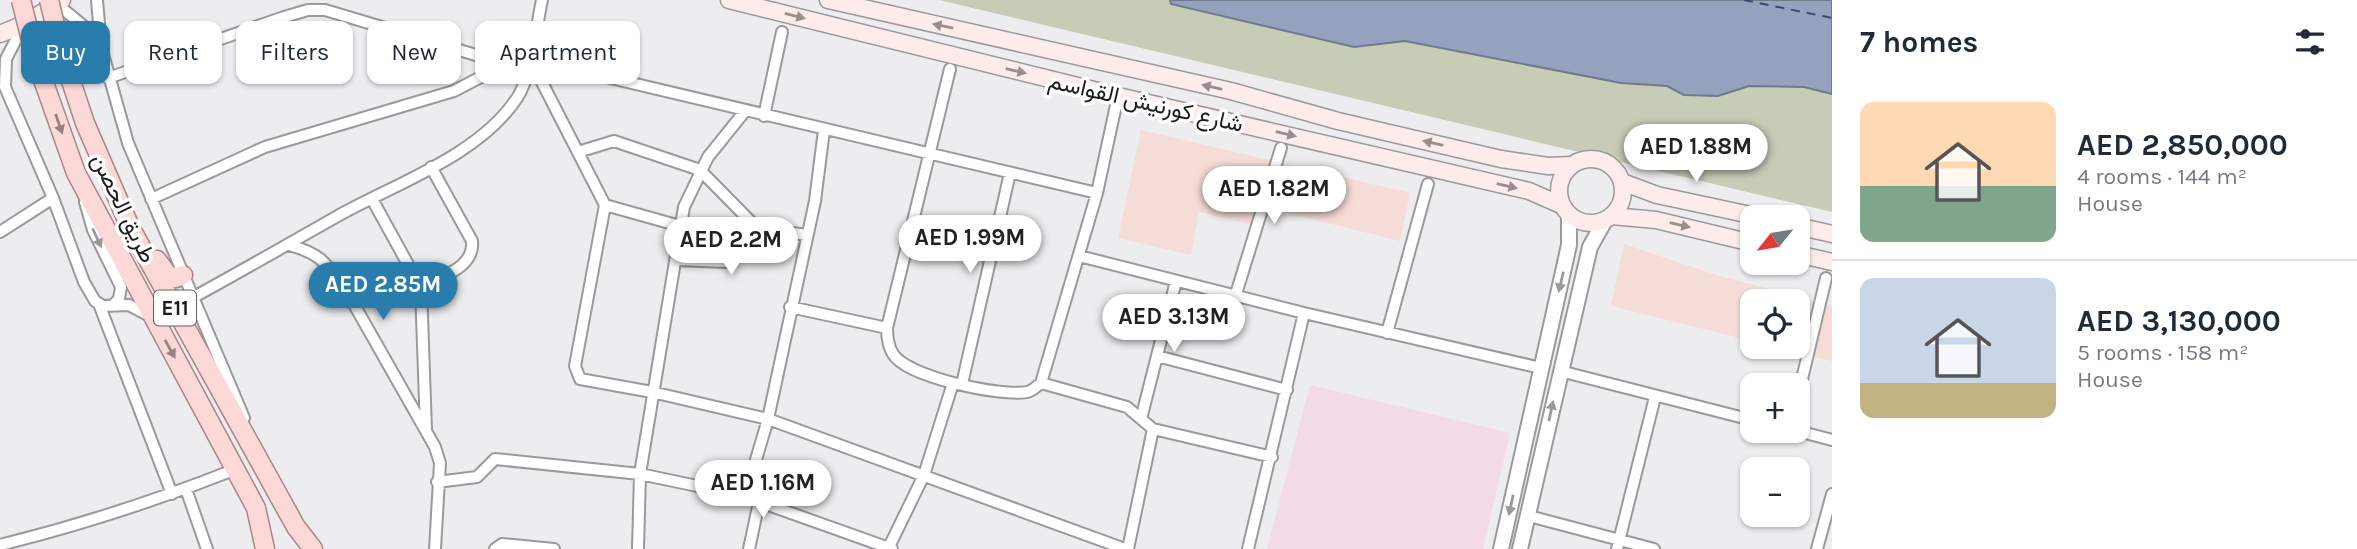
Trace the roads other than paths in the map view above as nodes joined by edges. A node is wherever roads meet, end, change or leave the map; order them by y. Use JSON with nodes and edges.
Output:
{"nodes":[{"id":1,"x":21,"y":0,"type":"edge"},
{"id":2,"x":97,"y":0,"type":"edge"},
{"id":3,"x":542,"y":0,"type":"edge"},
{"id":4,"x":729,"y":0,"type":"edge"},
{"id":5,"x":828,"y":0,"type":"edge"},
{"id":6,"x":56,"y":1,"type":"edge"},
{"id":7,"x":28,"y":21,"type":"edge"},
{"id":8,"x":58,"y":21,"type":"edge"},
{"id":9,"x":79,"y":21,"type":"edge"},
{"id":10,"x":99,"y":21,"type":"edge"},
{"id":11,"x":538,"y":21,"type":"edge"},
{"id":12,"x":21,"y":25,"type":"edge"},
{"id":13,"x":21,"y":30,"type":"edge"},
{"id":14,"x":782,"y":32,"type":"dead end"},
{"id":15,"x":0,"y":34,"type":"edge"},
{"id":16,"x":475,"y":55,"type":"edge"},
{"id":17,"x":950,"y":69,"type":"dead end"},
{"id":18,"x":110,"y":77,"type":"edge"},
{"id":19,"x":475,"y":80,"type":"edge"},
{"id":20,"x":72,"y":84,"type":"edge"},
{"id":21,"x":76,"y":84,"type":"edge"},
{"id":22,"x":110,"y":84,"type":"edge"},
{"id":23,"x":523,"y":84,"type":"edge"},
{"id":24,"x":543,"y":84,"type":"edge"},
{"id":25,"x":631,"y":84,"type":"edge"},
{"id":26,"x":3,"y":85,"type":"edge"},
{"id":27,"x":1118,"y":96,"type":"junction"},
{"id":28,"x":745,"y":111,"type":"junction"},
{"id":29,"x":764,"y":116,"type":"junction"},
{"id":30,"x":824,"y":130,"type":"junction"},
{"id":31,"x":1281,"y":148,"type":"dead end"},
{"id":32,"x":578,"y":152,"type":"junction"},
{"id":33,"x":929,"y":155,"type":"junction"},
{"id":34,"x":1572,"y":165,"type":"junction"},
{"id":35,"x":431,"y":167,"type":"junction"},
{"id":36,"x":700,"y":170,"type":"junction"},
{"id":37,"x":76,"y":173,"type":"junction"},
{"id":38,"x":1010,"y":173,"type":"junction"},
{"id":39,"x":1622,"y":182,"type":"junction"},
{"id":40,"x":1428,"y":184,"type":"dead end"},
{"id":41,"x":1097,"y":193,"type":"junction"},
{"id":42,"x":53,"y":198,"type":"junction"},
{"id":43,"x":372,"y":198,"type":"junction"},
{"id":44,"x":151,"y":199,"type":"junction"},
{"id":45,"x":605,"y":205,"type":"junction"},
{"id":46,"x":1565,"y":210,"type":"junction"},
{"id":47,"x":1740,"y":213,"type":"edge"},
{"id":48,"x":1608,"y":219,"type":"junction"},
{"id":49,"x":680,"y":226,"type":"junction"},
{"id":50,"x":757,"y":228,"type":"junction"},
{"id":51,"x":1810,"y":229,"type":"edge"},
{"id":52,"x":0,"y":232,"type":"edge"},
{"id":53,"x":807,"y":234,"type":"junction"},
{"id":54,"x":1832,"y":234,"type":"edge"},
{"id":55,"x":1740,"y":240,"type":"edge"},
{"id":56,"x":289,"y":245,"type":"junction"},
{"id":57,"x":1079,"y":256,"type":"junction"},
{"id":58,"x":1810,"y":257,"type":"edge"},
{"id":59,"x":675,"y":260,"type":"junction"},
{"id":60,"x":1832,"y":262,"type":"edge"},
{"id":61,"x":183,"y":275,"type":"junction"},
{"id":62,"x":1826,"y":278,"type":"dead end"},
{"id":63,"x":1176,"y":281,"type":"junction"},
{"id":64,"x":421,"y":288,"type":"junction"},
{"id":65,"x":1236,"y":295,"type":"junction"},
{"id":66,"x":192,"y":298,"type":"junction"},
{"id":67,"x":99,"y":304,"type":"junction"},
{"id":68,"x":112,"y":306,"type":"junction"},
{"id":69,"x":790,"y":307,"type":"junction"},
{"id":70,"x":1304,"y":313,"type":"junction"},
{"id":71,"x":154,"y":320,"type":"junction"},
{"id":72,"x":887,"y":328,"type":"junction"},
{"id":73,"x":1387,"y":333,"type":"junction"},
{"id":74,"x":1157,"y":356,"type":"junction"},
{"id":75,"x":1541,"y":368,"type":"junction"},
{"id":76,"x":1560,"y":371,"type":"junction"},
{"id":77,"x":1803,"y":373,"type":"edge"},
{"id":78,"x":957,"y":383,"type":"junction"},
{"id":79,"x":1041,"y":383,"type":"junction"},
{"id":80,"x":1287,"y":390,"type":"junction"},
{"id":81,"x":652,"y":391,"type":"junction"},
{"id":82,"x":1655,"y":397,"type":"junction"},
{"id":83,"x":1740,"y":417,"type":"edge"},
{"id":84,"x":768,"y":419,"type":"junction"},
{"id":85,"x":1141,"y":419,"type":"junction"},
{"id":86,"x":1153,"y":429,"type":"junction"},
{"id":87,"x":426,"y":433,"type":"junction"},
{"id":88,"x":1810,"y":434,"type":"edge"},
{"id":89,"x":1832,"y":440,"type":"edge"},
{"id":90,"x":1272,"y":457,"type":"junction"},
{"id":91,"x":236,"y":469,"type":"junction"},
{"id":92,"x":640,"y":474,"type":"junction"},
{"id":93,"x":268,"y":475,"type":"junction"},
{"id":94,"x":924,"y":475,"type":"junction"},
{"id":95,"x":437,"y":482,"type":"junction"},
{"id":96,"x":186,"y":489,"type":"junction"},
{"id":97,"x":172,"y":494,"type":"junction"},
{"id":98,"x":1832,"y":494,"type":"edge"},
{"id":99,"x":745,"y":497,"type":"junction"},
{"id":100,"x":759,"y":502,"type":"junction"},
{"id":101,"x":1529,"y":516,"type":"junction"},
{"id":102,"x":0,"y":545,"type":"edge"},
{"id":103,"x":1618,"y":545,"type":"edge"},
{"id":104,"x":207,"y":549,"type":"edge"},
{"id":105,"x":265,"y":549,"type":"edge"},
{"id":106,"x":313,"y":549,"type":"edge"},
{"id":107,"x":435,"y":549,"type":"edge"},
{"id":108,"x":495,"y":549,"type":"edge"},
{"id":109,"x":554,"y":549,"type":"edge"},
{"id":110,"x":638,"y":549,"type":"edge"},
{"id":111,"x":749,"y":549,"type":"edge"},
{"id":112,"x":889,"y":549,"type":"edge"},
{"id":113,"x":1127,"y":549,"type":"edge"},
{"id":114,"x":1248,"y":549,"type":"edge"},
{"id":115,"x":1501,"y":549,"type":"edge"},
{"id":116,"x":1520,"y":549,"type":"edge"},
{"id":117,"x":1654,"y":549,"type":"edge"},
{"id":118,"x":1817,"y":549,"type":"edge"}],
"edges":[{"from":1,"to":37,"type":"main road","name":"طريق الحصن","number":"E11","one_way":true,"bridge":true},
{"from":2,"to":10,"type":"street"},
{"from":3,"to":11,"type":"street"},
{"from":4,"to":27,"type":"main road","name":"شارع كورنيش القواسم","one_way":true},
{"from":34,"to":5,"type":"main road","name":"شارع كورنيش القواسم","one_way":true},
{"from":6,"to":7,"type":"main road"},
{"from":6,"to":8,"type":"main road","name":"طريق الحصن","number":"E11","bridge":true},
{"from":6,"to":9,"type":"street"},
{"from":12,"to":15,"type":"main road"},
{"from":13,"to":26,"type":"street"},
{"from":14,"to":29,"type":"street"},
{"from":16,"to":18,"type":"street"},
{"from":17,"to":33,"type":"street"},
{"from":19,"to":44,"type":"street"},
{"from":20,"to":93,"type":"main road","name":"طريق الحصن","number":"E11"},
{"from":21,"to":61,"type":"main road"},
{"from":22,"to":44,"type":"street"},
{"from":23,"to":35,"type":"street"},
{"from":24,"to":32,"type":"street"},
{"from":25,"to":28,"type":"street"},
{"from":26,"to":42,"type":"street"},
{"from":27,"to":41,"type":"street"},
{"from":27,"to":46,"type":"main road","name":"شارع كورنيش القواسم","one_way":true},
{"from":28,"to":29,"type":"street"},
{"from":28,"to":36,"type":"street"},
{"from":29,"to":30,"type":"street"},
{"from":30,"to":33,"type":"street"},
{"from":30,"to":53,"type":"street"},
{"from":31,"to":65,"type":"street"},
{"from":32,"to":36,"type":"street"},
{"from":32,"to":45,"type":"street"},
{"from":33,"to":38,"type":"street"},
{"from":33,"to":72,"type":"street"},
{"from":34,"to":39,"type":"main road"},
{"from":34,"to":46,"type":"main road"},
{"from":35,"to":43,"type":"street"},
{"from":35,"to":64,"type":"street"},
{"from":36,"to":49,"type":"street"},
{"from":36,"to":50,"type":"street"},
{"from":37,"to":68,"type":"street","one_way":true},
{"from":37,"to":71,"type":"main road","name":"طريق الحصن","number":"E11"},
{"from":38,"to":41,"type":"street"},
{"from":38,"to":78,"type":"street"},
{"from":39,"to":47,"type":"main road"},
{"from":39,"to":48,"type":"main road"},
{"from":40,"to":73,"type":"street"},
{"from":41,"to":57,"type":"street"},
{"from":42,"to":52,"type":"street"},
{"from":42,"to":67,"type":"street"},
{"from":43,"to":56,"type":"street"},
{"from":43,"to":64,"type":"street"},
{"from":44,"to":61,"type":"street"},
{"from":45,"to":49,"type":"street"},
{"from":45,"to":81,"type":"street"},
{"from":46,"to":48,"type":"main road"},
{"from":46,"to":75,"type":"street","one_way":true},
{"from":48,"to":55,"type":"main road","one_way":true},
{"from":48,"to":76,"type":"street"},
{"from":49,"to":59,"type":"street"},
{"from":50,"to":53,"type":"street"},
{"from":50,"to":59,"type":"street"},
{"from":51,"to":54,"type":"main road"},
{"from":53,"to":69,"type":"street"},
{"from":56,"to":66,"type":"street"},
{"from":56,"to":87,"type":"street"},
{"from":57,"to":63,"type":"street"},
{"from":57,"to":79,"type":"street"},
{"from":58,"to":60,"type":"main road"},
{"from":59,"to":81,"type":"street"},
{"from":61,"to":66,"type":"street"},
{"from":62,"to":77,"type":"street"},
{"from":63,"to":65,"type":"street"},
{"from":63,"to":74,"type":"street"},
{"from":64,"to":87,"type":"street"},
{"from":65,"to":70,"type":"street"},
{"from":66,"to":93,"type":"street"},
{"from":67,"to":68,"type":"street"},
{"from":67,"to":97,"type":"street"},
{"from":68,"to":71,"type":"street"},
{"from":69,"to":72,"type":"street"},
{"from":69,"to":84,"type":"street"},
{"from":70,"to":73,"type":"street"},
{"from":70,"to":80,"type":"street"},
{"from":71,"to":91,"type":"main road","name":"طريق الحصن","number":"E11","one_way":true},
{"from":72,"to":78,"type":"street"},
{"from":73,"to":75,"type":"street"},
{"from":74,"to":80,"type":"street"},
{"from":74,"to":85,"type":"street"},
{"from":75,"to":115,"type":"street","one_way":true},
{"from":76,"to":82,"type":"street"},
{"from":101,"to":76,"type":"street","one_way":true},
{"from":78,"to":79,"type":"street"},
{"from":78,"to":94,"type":"street"},
{"from":79,"to":85,"type":"street"},
{"from":80,"to":90,"type":"street"},
{"from":81,"to":84,"type":"street"},
{"from":81,"to":92,"type":"street"},
{"from":82,"to":83,"type":"street"},
{"from":82,"to":103,"type":"street"},
{"from":84,"to":94,"type":"street"},
{"from":84,"to":99,"type":"street"},
{"from":85,"to":86,"type":"street"},
{"from":86,"to":90,"type":"street"},
{"from":86,"to":113,"type":"street"},
{"from":87,"to":95,"type":"street"},
{"from":88,"to":89,"type":"street"},
{"from":90,"to":114,"type":"street"},
{"from":91,"to":96,"type":"street"},
{"from":91,"to":105,"type":"main road","name":"طريق الحصن","number":"E11"},
{"from":92,"to":95,"type":"street"},
{"from":92,"to":99,"type":"street"},
{"from":92,"to":110,"type":"street"},
{"from":93,"to":106,"type":"main road","name":"طريق الحصن","number":"E11"},
{"from":94,"to":112,"type":"street"},
{"from":94,"to":113,"type":"street"},
{"from":95,"to":107,"type":"street"},
{"from":96,"to":97,"type":"street"},
{"from":96,"to":104,"type":"street"},
{"from":97,"to":102,"type":"street"},
{"from":98,"to":118,"type":"street"},
{"from":99,"to":100,"type":"street"},
{"from":100,"to":111,"type":"street"},
{"from":100,"to":112,"type":"street"},
{"from":101,"to":103,"type":"street"},
{"from":101,"to":116,"type":"street"},
{"from":103,"to":117,"type":"street"},
{"from":108,"to":109,"type":"street"}]}
